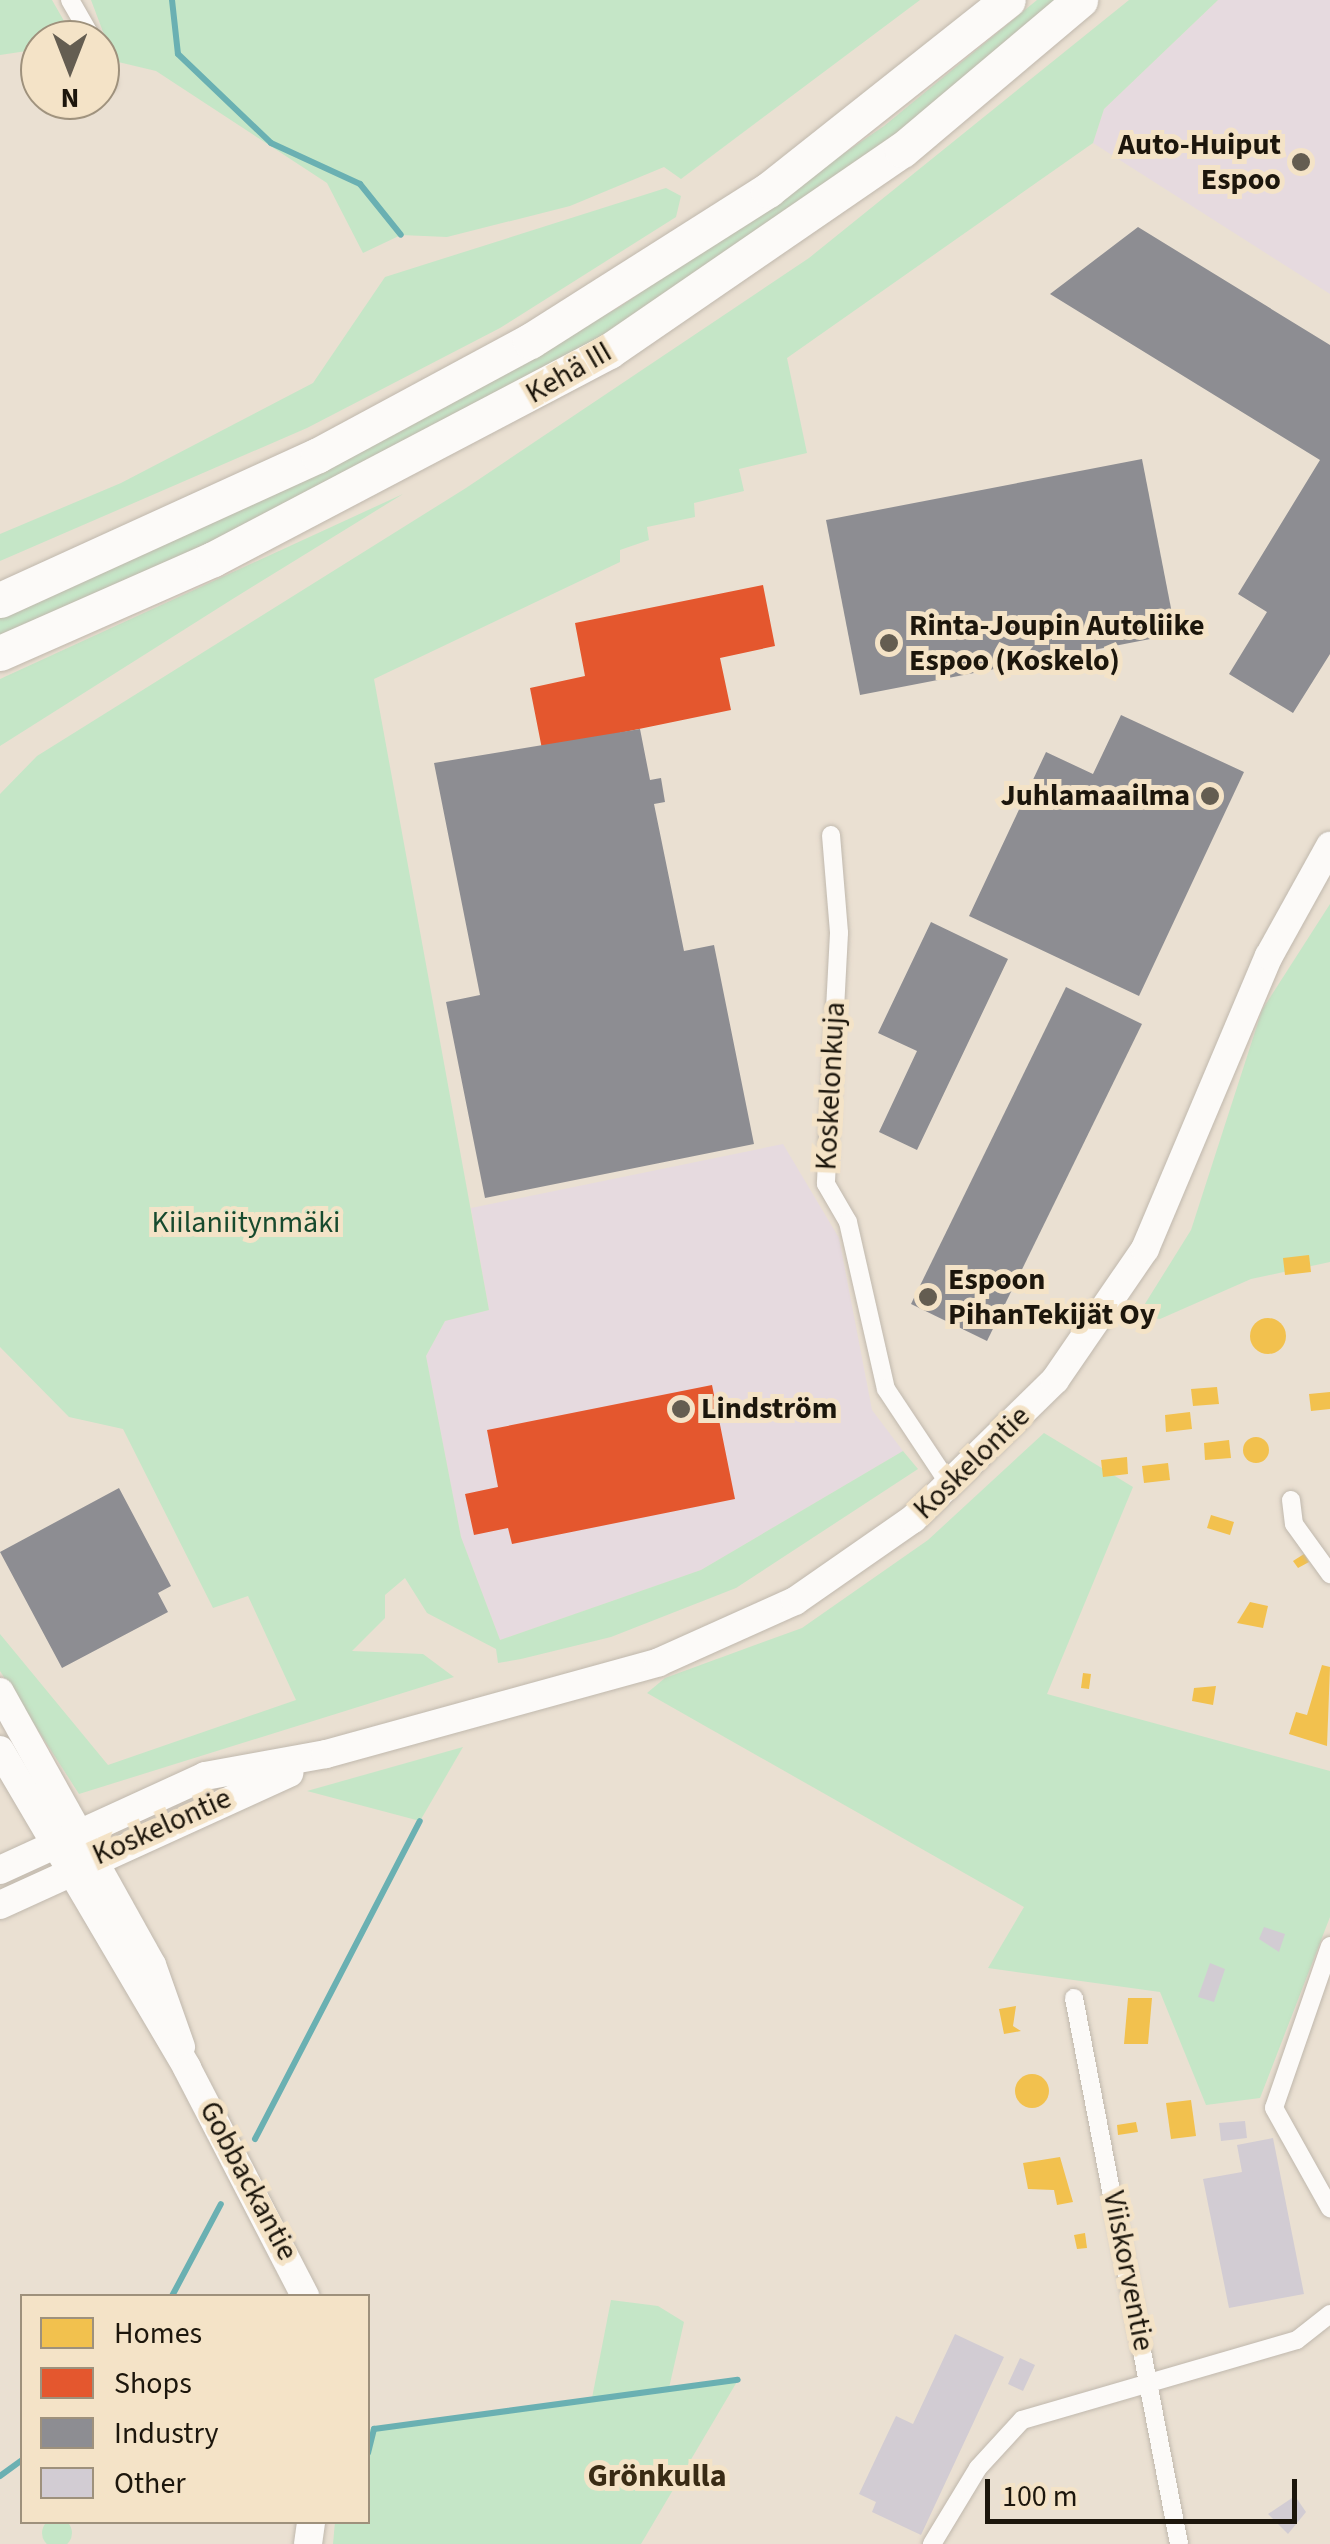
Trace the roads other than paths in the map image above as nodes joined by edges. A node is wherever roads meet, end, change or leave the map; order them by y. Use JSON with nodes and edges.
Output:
{"nodes":[{"id":1,"x":1008,"y":0,"type":"edge"},
{"id":2,"x":1080,"y":0,"type":"edge"},
{"id":3,"x":0,"y":600,"type":"edge"},
{"id":4,"x":0,"y":653,"type":"edge"},
{"id":5,"x":832,"y":835,"type":"dead end"},
{"id":6,"x":1330,"y":846,"type":"edge"},
{"id":7,"x":952,"y":1487,"type":"junction"},
{"id":8,"x":1291,"y":1500,"type":"dead end"},
{"id":9,"x":1330,"y":1574,"type":"edge"},
{"id":10,"x":0,"y":1692,"type":"edge"},
{"id":11,"x":0,"y":1750,"type":"edge"},
{"id":12,"x":326,"y":1754,"type":"junction"},
{"id":13,"x":81,"y":1830,"type":"junction"},
{"id":14,"x":54,"y":1843,"type":"junction"},
{"id":15,"x":95,"y":1857,"type":"junction"},
{"id":16,"x":0,"y":1870,"type":"edge"},
{"id":17,"x":68,"y":1870,"type":"junction"},
{"id":18,"x":0,"y":1904,"type":"edge"},
{"id":19,"x":1330,"y":1946,"type":"edge"},
{"id":20,"x":1074,"y":1998,"type":"dead end"},
{"id":21,"x":187,"y":2068,"type":"junction"},
{"id":22,"x":1330,"y":2208,"type":"edge"},
{"id":23,"x":304,"y":2294,"type":"edge"},
{"id":24,"x":1330,"y":2314,"type":"edge"},
{"id":25,"x":1149,"y":2380,"type":"junction"},
{"id":26,"x":932,"y":2544,"type":"edge"},
{"id":27,"x":1178,"y":2544,"type":"edge"}],
"edges":[{"from":1,"to":3,"type":"highway","name":"Kehä III"},
{"from":2,"to":4,"type":"highway","name":"Kehä III"},
{"from":5,"to":7,"type":"street","name":"Koskelonkuja"},
{"from":6,"to":7,"type":"main road","name":"Koskelontie"},
{"from":7,"to":12,"type":"main road","name":"Koskelontie"},
{"from":8,"to":9,"type":"street"},
{"from":10,"to":13,"type":"main road","name":"Gobbackantie"},
{"from":11,"to":14,"type":"main road","name":"Gobbackantie"},
{"from":12,"to":13,"type":"main road","name":"Koskelontie"},
{"from":12,"to":15,"type":"main road","name":"Koskelontie"},
{"from":13,"to":14,"type":"main road","name":"Koskelontie"},
{"from":13,"to":15,"type":"main road","name":"Gobbackantie"},
{"from":14,"to":16,"type":"main road","name":"Koskelontie"},
{"from":14,"to":17,"type":"main road","name":"Gobbackantie"},
{"from":15,"to":17,"type":"main road","name":"Koskelontie"},
{"from":15,"to":21,"type":"main road","name":"Gobbackantie"},
{"from":17,"to":18,"type":"main road","name":"Koskelontie"},
{"from":17,"to":21,"type":"main road","name":"Gobbackantie"},
{"from":19,"to":22,"type":"street"},
{"from":20,"to":25,"type":"street","name":"Viiskorventie"},
{"from":21,"to":23,"type":"main road","name":"Gobbackantie"},
{"from":24,"to":25,"type":"street"},
{"from":25,"to":26,"type":"street"},
{"from":25,"to":27,"type":"street","name":"Viiskorventie"}]}
